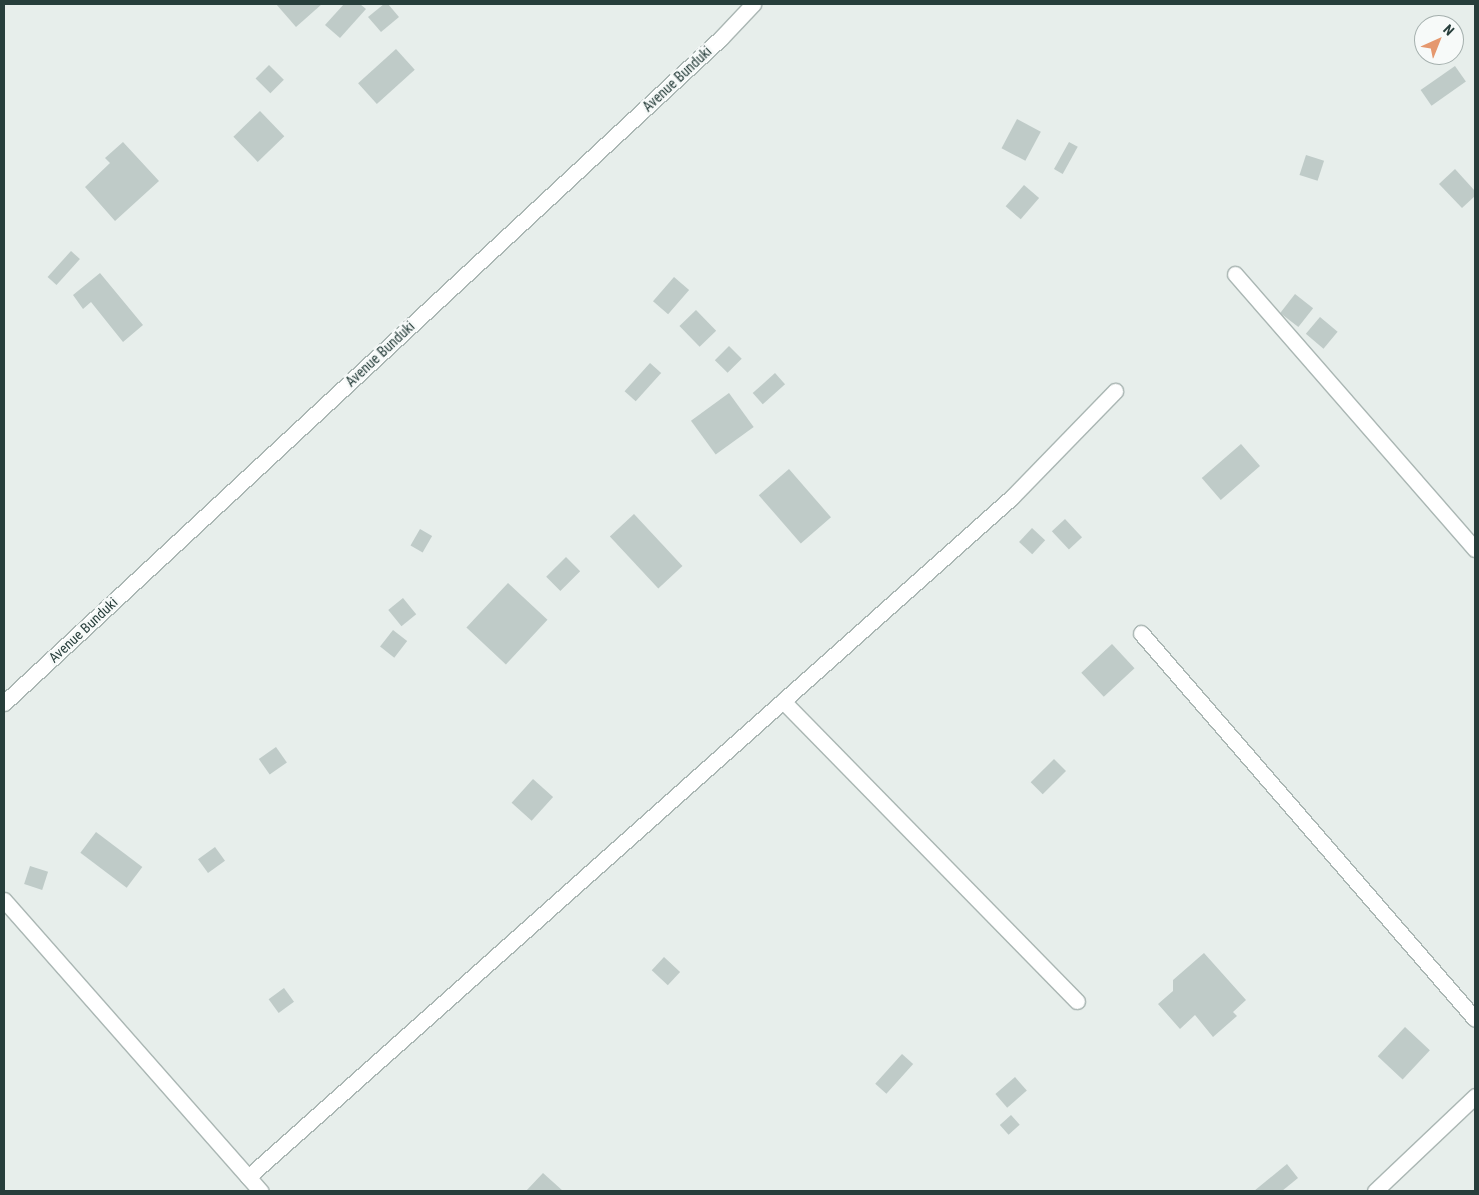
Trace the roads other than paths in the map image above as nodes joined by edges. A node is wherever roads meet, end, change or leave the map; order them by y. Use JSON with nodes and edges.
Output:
{"nodes":[{"id":1,"x":753,"y":4,"type":"edge"},
{"id":2,"x":1235,"y":274,"type":"dead end"},
{"id":3,"x":1116,"y":391,"type":"dead end"},
{"id":4,"x":1475,"y":549,"type":"edge"},
{"id":5,"x":1141,"y":633,"type":"dead end"},
{"id":6,"x":782,"y":701,"type":"junction"},
{"id":7,"x":4,"y":702,"type":"edge"},
{"id":8,"x":4,"y":900,"type":"edge"},
{"id":9,"x":1076,"y":1001,"type":"dead end"},
{"id":10,"x":1475,"y":1018,"type":"edge"},
{"id":11,"x":1475,"y":1096,"type":"edge"},
{"id":12,"x":248,"y":1177,"type":"junction"},
{"id":13,"x":261,"y":1191,"type":"edge"},
{"id":14,"x":1376,"y":1191,"type":"edge"}],
"edges":[{"from":1,"to":7,"type":"street","name":"Avenue Bunduki"},
{"from":2,"to":4,"type":"street"},
{"from":3,"to":6,"type":"street"},
{"from":5,"to":10,"type":"street"},
{"from":6,"to":9,"type":"street"},
{"from":6,"to":12,"type":"street"},
{"from":8,"to":12,"type":"street"},
{"from":11,"to":14,"type":"street"},
{"from":12,"to":13,"type":"street"}]}
